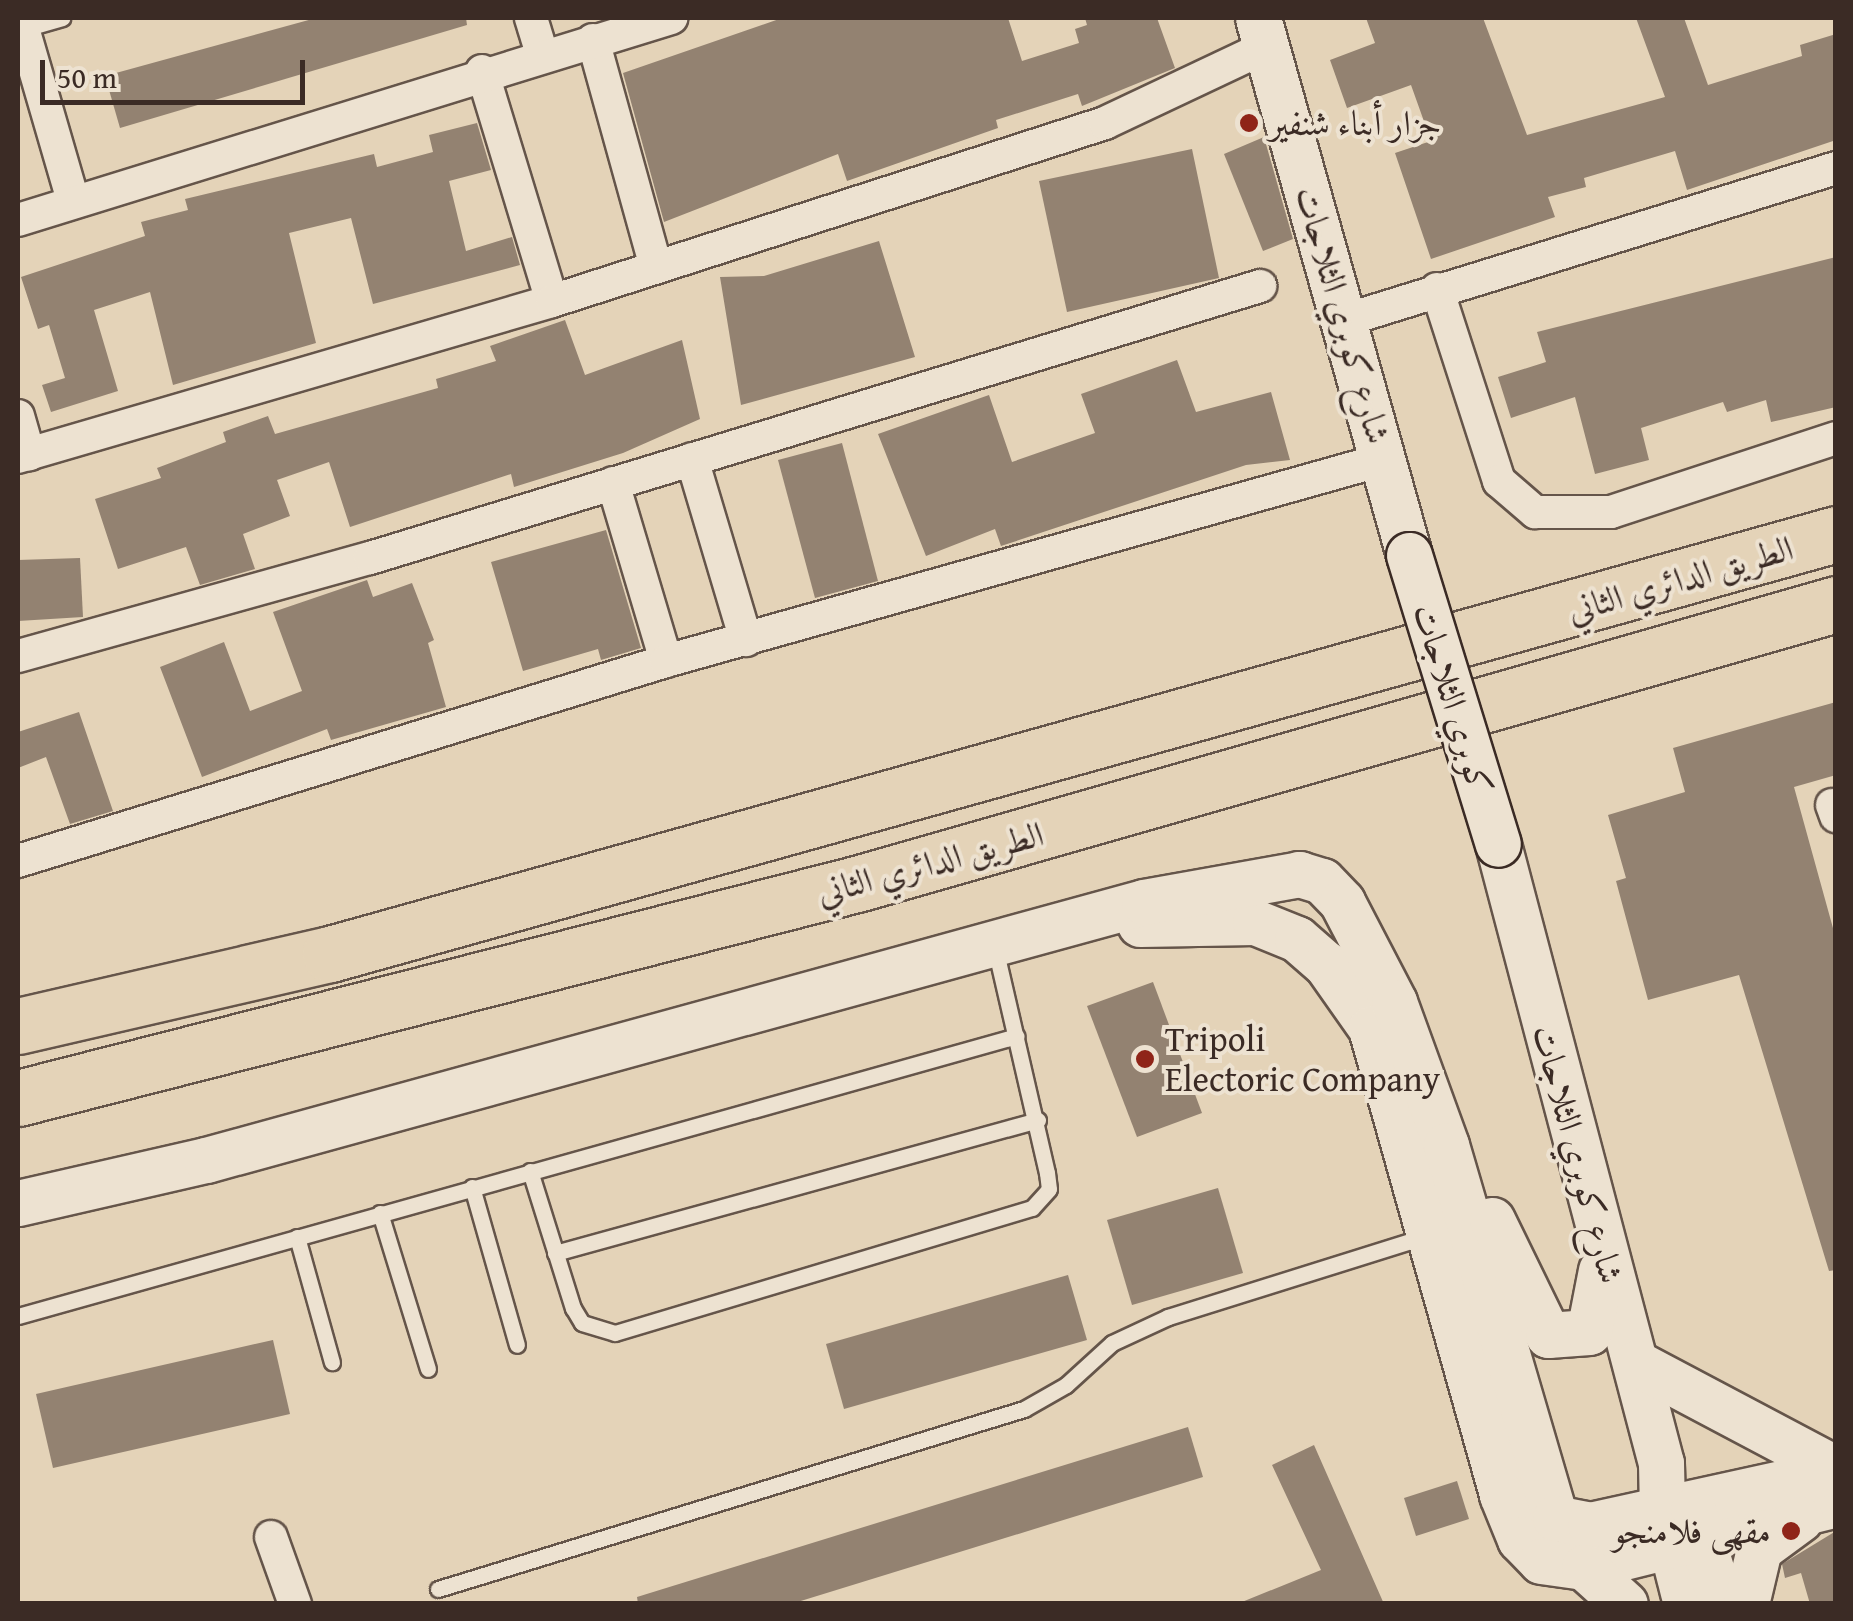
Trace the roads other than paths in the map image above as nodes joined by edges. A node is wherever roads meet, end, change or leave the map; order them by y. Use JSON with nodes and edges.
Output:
{"nodes":[{"id":1,"x":62,"y":18,"type":"edge"},
{"id":2,"x":532,"y":18,"type":"edge"},
{"id":3,"x":671,"y":18,"type":"edge"},
{"id":4,"x":22,"y":23,"type":"edge"},
{"id":5,"x":1263,"y":32,"type":"edge"},
{"id":6,"x":593,"y":40,"type":"junction"},
{"id":7,"x":542,"y":55,"type":"junction"},
{"id":8,"x":482,"y":72,"type":"junction"},
{"id":9,"x":1836,"y":168,"type":"edge"},
{"id":10,"x":73,"y":201,"type":"junction"},
{"id":11,"x":18,"y":220,"type":"edge"},
{"id":12,"x":656,"y":267,"type":"junction"},
{"id":13,"x":1260,"y":286,"type":"dead end"},
{"id":14,"x":1437,"y":289,"type":"junction"},
{"id":15,"x":552,"y":300,"type":"junction"},
{"id":16,"x":1342,"y":321,"type":"junction"},
{"id":17,"x":18,"y":416,"type":"edge"},
{"id":18,"x":1836,"y":438,"type":"edge"},
{"id":19,"x":23,"y":456,"type":"edge"},
{"id":20,"x":1385,"y":459,"type":"junction"},
{"id":21,"x":692,"y":460,"type":"junction"},
{"id":22,"x":613,"y":483,"type":"junction"},
{"id":23,"x":1836,"y":534,"type":"edge"},
{"id":24,"x":1408,"y":554,"type":"joint"},
{"id":25,"x":1836,"y":604,"type":"edge"},
{"id":26,"x":746,"y":640,"type":"junction"},
{"id":27,"x":18,"y":656,"type":"edge"},
{"id":28,"x":666,"y":661,"type":"junction"},
{"id":29,"x":1498,"y":844,"type":"joint"},
{"id":30,"x":18,"y":861,"type":"edge"},
{"id":31,"x":1053,"y":929,"type":"junction"},
{"id":32,"x":994,"y":944,"type":"junction"},
{"id":33,"x":18,"y":1026,"type":"edge"},
{"id":34,"x":1018,"y":1036,"type":"junction"},
{"id":35,"x":18,"y":1098,"type":"edge"},
{"id":36,"x":1038,"y":1120,"type":"junction"},
{"id":37,"x":1446,"y":1145,"type":"junction"},
{"id":38,"x":530,"y":1171,"type":"junction"},
{"id":39,"x":472,"y":1187,"type":"junction"},
{"id":40,"x":18,"y":1203,"type":"edge"},
{"id":41,"x":380,"y":1214,"type":"junction"},
{"id":42,"x":1427,"y":1236,"type":"junction"},
{"id":43,"x":296,"y":1237,"type":"junction"},
{"id":44,"x":556,"y":1253,"type":"junction"},
{"id":45,"x":1602,"y":1253,"type":"junction"},
{"id":46,"x":18,"y":1316,"type":"edge"},
{"id":47,"x":518,"y":1344,"type":"dead end"},
{"id":48,"x":332,"y":1362,"type":"dead end"},
{"id":49,"x":1636,"y":1363,"type":"junction"},
{"id":50,"x":428,"y":1369,"type":"dead end"},
{"id":51,"x":1834,"y":1487,"type":"edge"},
{"id":52,"x":1682,"y":1525,"type":"junction"},
{"id":53,"x":272,"y":1537,"type":"dead end"},
{"id":54,"x":1584,"y":1567,"type":"junction"},
{"id":55,"x":438,"y":1590,"type":"dead end"},
{"id":56,"x":294,"y":1604,"type":"edge"},
{"id":57,"x":1625,"y":1604,"type":"edge"},
{"id":58,"x":1686,"y":1604,"type":"edge"},
{"id":59,"x":1722,"y":1604,"type":"edge"},
{"id":60,"x":1746,"y":1604,"type":"edge"}],
"edges":[{"from":1,"to":4,"type":"lane"},
{"from":2,"to":7,"type":"street"},
{"from":3,"to":6,"type":"street"},
{"from":4,"to":10,"type":"street"},
{"from":5,"to":12,"type":"street"},
{"from":5,"to":16,"type":"street","name":"شارع كوبري الثلاجات"},
{"from":6,"to":7,"type":"street"},
{"from":6,"to":12,"type":"street"},
{"from":7,"to":8,"type":"street"},
{"from":8,"to":10,"type":"street"},
{"from":8,"to":15,"type":"street"},
{"from":9,"to":14,"type":"street"},
{"from":10,"to":11,"type":"street"},
{"from":12,"to":15,"type":"street"},
{"from":13,"to":21,"type":"street"},
{"from":14,"to":16,"type":"street"},
{"from":14,"to":18,"type":"street"},
{"from":15,"to":19,"type":"street"},
{"from":16,"to":20,"type":"street","name":"شارع كوبري الثلاجات"},
{"from":17,"to":19,"type":"street"},
{"from":20,"to":24,"type":"street","name":"شارع كوبري الثلاجات"},
{"from":20,"to":26,"type":"street"},
{"from":21,"to":22,"type":"street"},
{"from":21,"to":26,"type":"street"},
{"from":22,"to":27,"type":"street"},
{"from":22,"to":28,"type":"street"},
{"from":23,"to":33,"type":"highway","name":"الطريق الدائري الثاني"},
{"from":24,"to":29,"type":"street","name":"كوبري الثلاجات","bridge":true},
{"from":25,"to":35,"type":"highway","name":"الطريق الدائري الثاني"},
{"from":26,"to":28,"type":"street"},
{"from":28,"to":30,"type":"street"},
{"from":29,"to":45,"type":"street","name":"شارع كوبري الثلاجات"},
{"from":31,"to":32,"type":"street"},
{"from":31,"to":37,"type":"street"},
{"from":31,"to":42,"type":"street"},
{"from":32,"to":34,"type":"lane"},
{"from":32,"to":40,"type":"street"},
{"from":34,"to":36,"type":"lane"},
{"from":34,"to":38,"type":"lane"},
{"from":36,"to":44,"type":"lane"},
{"from":36,"to":44,"type":"lane"},
{"from":37,"to":45,"type":"street"},
{"from":37,"to":52,"type":"street"},
{"from":38,"to":39,"type":"lane"},
{"from":38,"to":44,"type":"lane"},
{"from":39,"to":41,"type":"lane"},
{"from":39,"to":47,"type":"lane"},
{"from":41,"to":43,"type":"lane"},
{"from":41,"to":50,"type":"lane"},
{"from":42,"to":54,"type":"street"},
{"from":42,"to":55,"type":"lane"},
{"from":43,"to":46,"type":"lane"},
{"from":43,"to":48,"type":"lane"},
{"from":45,"to":49,"type":"street","name":"شارع كوبري الثلاجات"},
{"from":49,"to":51,"type":"street"},
{"from":49,"to":52,"type":"street","name":"شارع كوبري الثلاجات"},
{"from":51,"to":52,"type":"street"},
{"from":51,"to":60,"type":"street"},
{"from":52,"to":54,"type":"street"},
{"from":52,"to":58,"type":"street","name":"شارع كوبري الثلاجات"},
{"from":52,"to":59,"type":"street","name":"شارع كوبري الثلاجات"},
{"from":53,"to":56,"type":"street"},
{"from":54,"to":57,"type":"street"}]}
